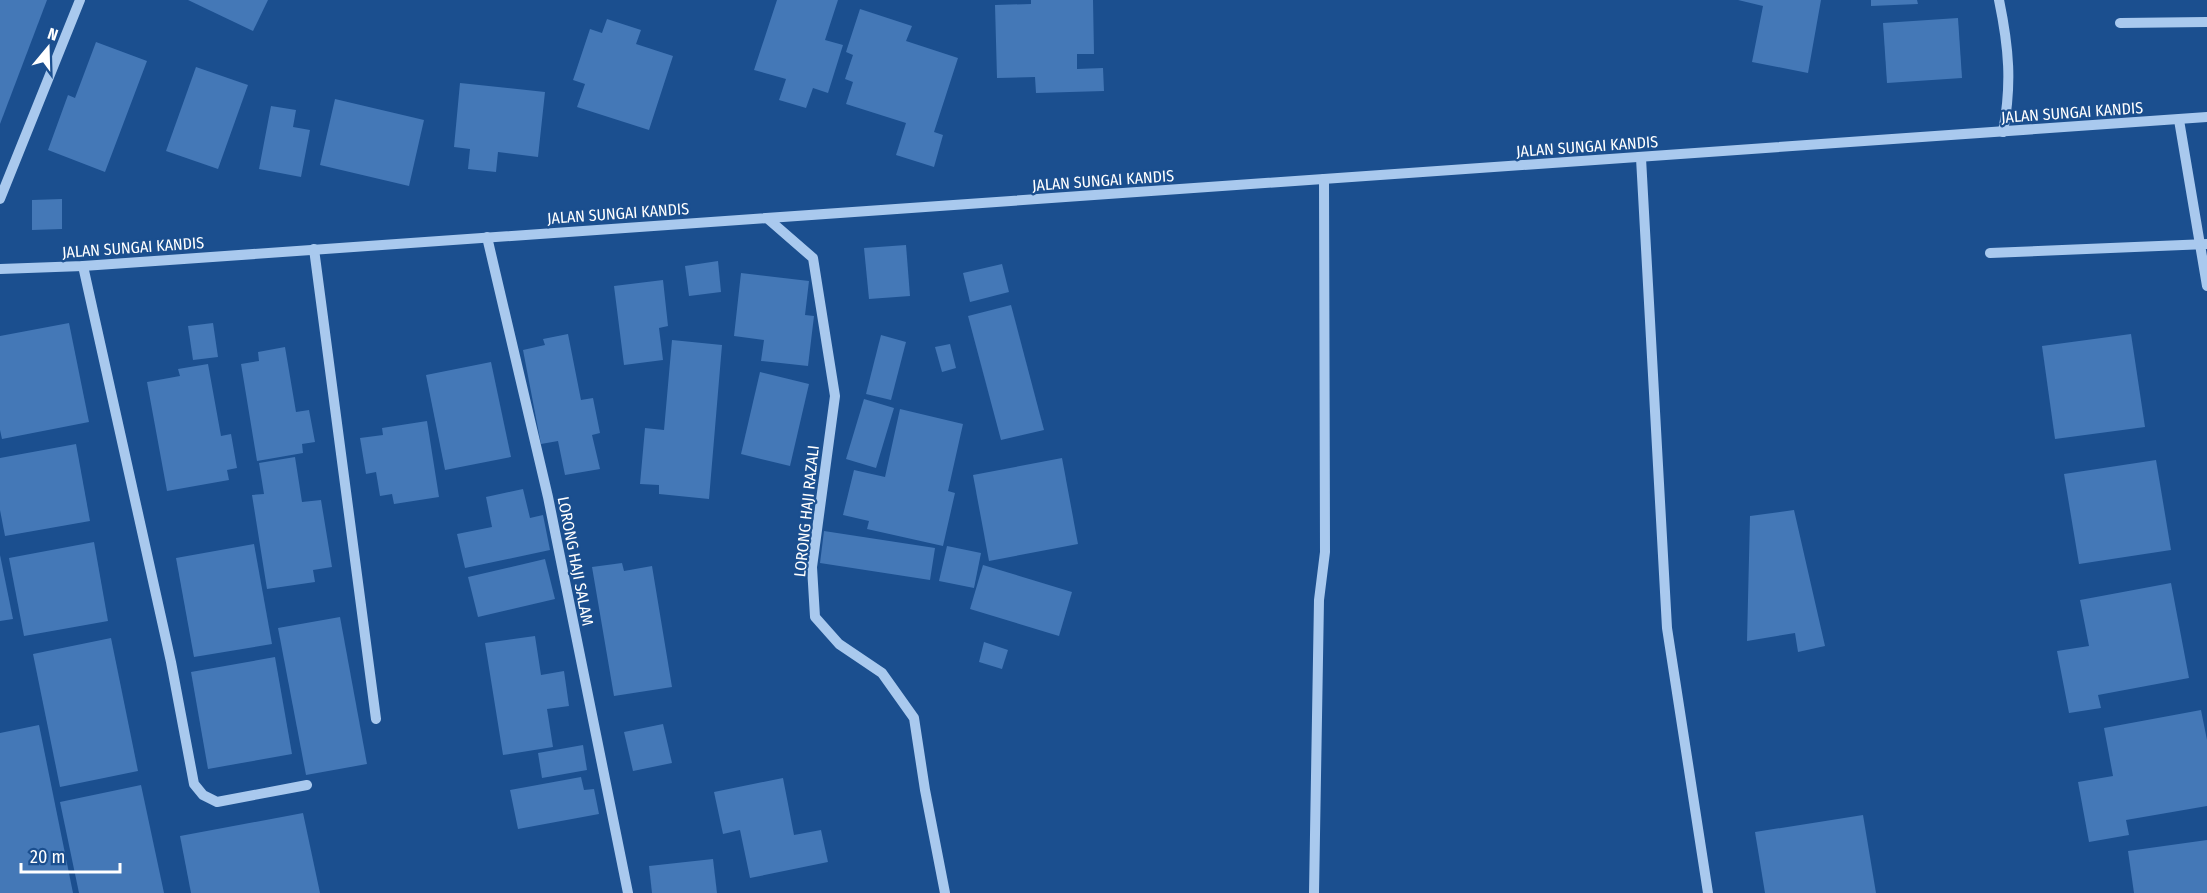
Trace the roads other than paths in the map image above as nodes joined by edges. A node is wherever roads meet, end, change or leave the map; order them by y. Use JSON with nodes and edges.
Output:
{"nodes":[{"id":1,"x":80,"y":0,"type":"edge"},
{"id":2,"x":1998,"y":0,"type":"edge"},
{"id":3,"x":2120,"y":22,"type":"dead end"},
{"id":4,"x":2207,"y":22,"type":"edge"},
{"id":5,"x":2207,"y":117,"type":"edge"},
{"id":6,"x":2180,"y":120,"type":"junction"},
{"id":7,"x":2004,"y":132,"type":"junction"},
{"id":8,"x":1641,"y":158,"type":"junction"},
{"id":9,"x":1324,"y":179,"type":"junction"},
{"id":10,"x":0,"y":199,"type":"edge"},
{"id":11,"x":767,"y":218,"type":"junction"},
{"id":12,"x":487,"y":237,"type":"junction"},
{"id":13,"x":2204,"y":245,"type":"edge"},
{"id":14,"x":314,"y":249,"type":"junction"},
{"id":15,"x":1990,"y":252,"type":"dead end"},
{"id":16,"x":83,"y":266,"type":"junction"},
{"id":17,"x":0,"y":269,"type":"edge"},
{"id":18,"x":2207,"y":286,"type":"edge"},
{"id":19,"x":376,"y":719,"type":"dead end"},
{"id":20,"x":307,"y":785,"type":"dead end"},
{"id":21,"x":628,"y":893,"type":"edge"},
{"id":22,"x":945,"y":893,"type":"edge"},
{"id":23,"x":1314,"y":893,"type":"edge"},
{"id":24,"x":1708,"y":893,"type":"edge"}],
"edges":[{"from":1,"to":10,"type":"street"},
{"from":2,"to":7,"type":"street"},
{"from":3,"to":4,"type":"street"},
{"from":5,"to":6,"type":"street","name":"JALAN SUNGAI KANDIS"},
{"from":6,"to":7,"type":"street","name":"JALAN SUNGAI KANDIS"},
{"from":6,"to":13,"type":"street"},
{"from":7,"to":8,"type":"street","name":"JALAN SUNGAI KANDIS"},
{"from":8,"to":9,"type":"street","name":"JALAN SUNGAI KANDIS"},
{"from":8,"to":24,"type":"street"},
{"from":9,"to":11,"type":"street","name":"JALAN SUNGAI KANDIS"},
{"from":9,"to":23,"type":"street"},
{"from":11,"to":12,"type":"street","name":"JALAN SUNGAI KANDIS"},
{"from":11,"to":22,"type":"street","name":"LORONG HAJI RAZALI"},
{"from":12,"to":14,"type":"street","name":"JALAN SUNGAI KANDIS"},
{"from":12,"to":21,"type":"street","name":"LORONG HAJI SALAM"},
{"from":13,"to":15,"type":"street"},
{"from":13,"to":18,"type":"street"},
{"from":14,"to":16,"type":"street","name":"JALAN SUNGAI KANDIS"},
{"from":14,"to":19,"type":"street"},
{"from":16,"to":17,"type":"street","name":"JALAN SUNGAI KANDIS"},
{"from":16,"to":20,"type":"street"}]}
